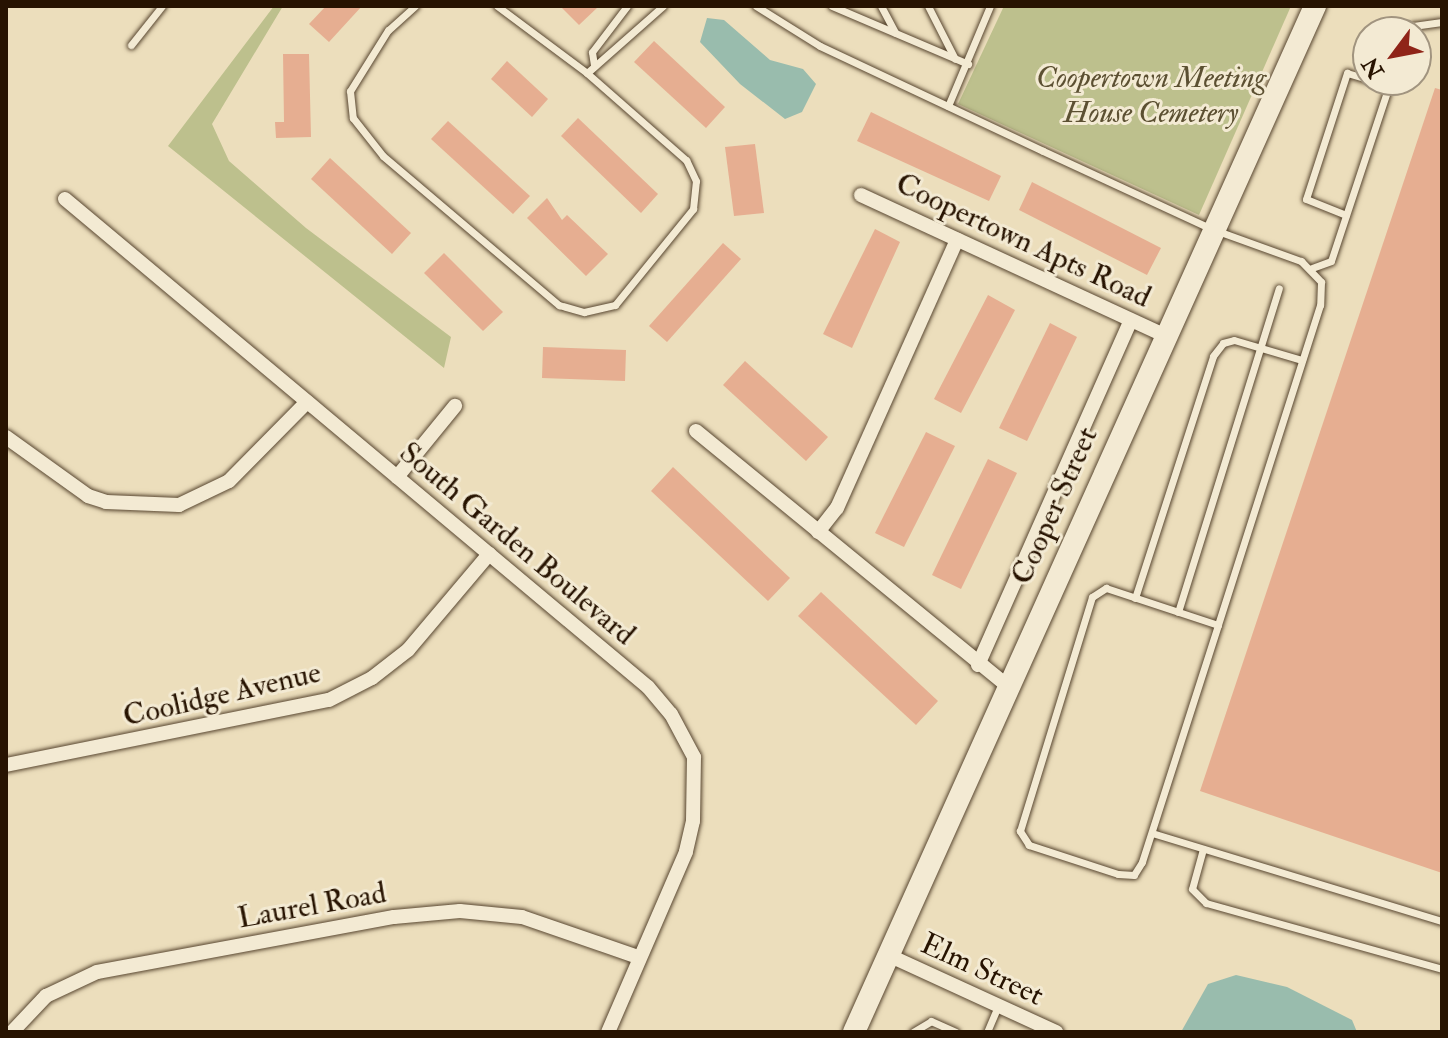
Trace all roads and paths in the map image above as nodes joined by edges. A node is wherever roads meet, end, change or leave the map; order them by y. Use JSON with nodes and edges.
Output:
{"nodes":[{"id":1,"x":161,"y":6,"type":"edge"},
{"id":2,"x":415,"y":6,"type":"edge"},
{"id":3,"x":497,"y":6,"type":"edge"},
{"id":4,"x":627,"y":6,"type":"edge"},
{"id":5,"x":663,"y":6,"type":"edge"},
{"id":6,"x":756,"y":6,"type":"edge"},
{"id":7,"x":832,"y":6,"type":"edge"},
{"id":8,"x":881,"y":6,"type":"edge"},
{"id":9,"x":928,"y":6,"type":"edge"},
{"id":10,"x":990,"y":6,"type":"edge"},
{"id":11,"x":1315,"y":6,"type":"edge"},
{"id":12,"x":896,"y":34,"type":"junction"},
{"id":13,"x":131,"y":45,"type":"dead end"},
{"id":14,"x":955,"y":59,"type":"junction"},
{"id":15,"x":968,"y":64,"type":"junction"},
{"id":16,"x":594,"y":65,"type":"junction"},
{"id":17,"x":587,"y":73,"type":"junction"},
{"id":18,"x":1352,"y":75,"type":"edge"},
{"id":19,"x":1386,"y":96,"type":"edge"},
{"id":20,"x":948,"y":106,"type":"junction"},
{"id":21,"x":861,"y":195,"type":"dead end"},
{"id":22,"x":65,"y":199,"type":"dead end"},
{"id":23,"x":1346,"y":215,"type":"junction"},
{"id":24,"x":1212,"y":229,"type":"junction"},
{"id":25,"x":957,"y":240,"type":"junction"},
{"id":26,"x":1312,"y":268,"type":"junction"},
{"id":27,"x":1279,"y":288,"type":"dead end"},
{"id":28,"x":1131,"y":320,"type":"junction"},
{"id":29,"x":1164,"y":335,"type":"junction"},
{"id":30,"x":1262,"y":348,"type":"junction"},
{"id":31,"x":1302,"y":360,"type":"junction"},
{"id":32,"x":307,"y":402,"type":"junction"},
{"id":33,"x":455,"y":406,"type":"dead end"},
{"id":34,"x":696,"y":431,"type":"dead end"},
{"id":35,"x":6,"y":437,"type":"edge"},
{"id":36,"x":397,"y":477,"type":"junction"},
{"id":37,"x":818,"y":532,"type":"junction"},
{"id":38,"x":489,"y":554,"type":"junction"},
{"id":39,"x":1135,"y":598,"type":"junction"},
{"id":40,"x":1178,"y":612,"type":"junction"},
{"id":41,"x":1218,"y":625,"type":"junction"},
{"id":42,"x":978,"y":665,"type":"junction"},
{"id":43,"x":1007,"y":686,"type":"junction"},
{"id":44,"x":6,"y":765,"type":"edge"},
{"id":45,"x":1152,"y":833,"type":"junction"},
{"id":46,"x":1203,"y":849,"type":"junction"},
{"id":47,"x":1442,"y":921,"type":"edge"},
{"id":48,"x":638,"y":957,"type":"junction"},
{"id":49,"x":886,"y":958,"type":"junction"},
{"id":50,"x":1442,"y":969,"type":"edge"},
{"id":51,"x":995,"y":1013,"type":"junction"},
{"id":52,"x":1037,"y":1030,"type":"edge"},
{"id":53,"x":12,"y":1032,"type":"edge"},
{"id":54,"x":608,"y":1032,"type":"edge"},
{"id":55,"x":854,"y":1032,"type":"edge"},
{"id":56,"x":913,"y":1032,"type":"edge"},
{"id":57,"x":956,"y":1032,"type":"edge"},
{"id":58,"x":987,"y":1032,"type":"edge"},
{"id":59,"x":1056,"y":1032,"type":"edge"}],
"edges":[{"from":1,"to":13,"type":"lane"},
{"from":2,"to":17,"type":"lane"},
{"from":3,"to":17,"type":"lane"},
{"from":4,"to":16,"type":"lane"},
{"from":5,"to":16,"type":"lane"},
{"from":6,"to":20,"type":"lane"},
{"from":7,"to":12,"type":"lane"},
{"from":8,"to":12,"type":"lane"},
{"from":9,"to":14,"type":"lane"},
{"from":10,"to":15,"type":"lane"},
{"from":11,"to":24,"type":"street","name":"Cooper Street"},
{"from":12,"to":14,"type":"lane"},
{"from":14,"to":15,"type":"lane"},
{"from":15,"to":20,"type":"lane"},
{"from":16,"to":17,"type":"lane"},
{"from":18,"to":23,"type":"lane"},
{"from":19,"to":23,"type":"lane"},
{"from":20,"to":24,"type":"lane"},
{"from":21,"to":25,"type":"street","name":"Coopertown Apts Road"},
{"from":22,"to":32,"type":"street","name":"South Garden Boulevard"},
{"from":23,"to":26,"type":"lane"},
{"from":24,"to":26,"type":"lane"},
{"from":24,"to":29,"type":"street","name":"Cooper Street"},
{"from":25,"to":28,"type":"street","name":"Coopertown Apts Road"},
{"from":25,"to":37,"type":"street"},
{"from":26,"to":31,"type":"lane"},
{"from":27,"to":30,"type":"lane"},
{"from":28,"to":29,"type":"street","name":"Coopertown Apts Road"},
{"from":28,"to":42,"type":"street"},
{"from":29,"to":43,"type":"street","name":"Cooper Street"},
{"from":30,"to":31,"type":"lane"},
{"from":30,"to":39,"type":"lane"},
{"from":30,"to":40,"type":"lane"},
{"from":31,"to":41,"type":"lane"},
{"from":32,"to":35,"type":"street"},
{"from":32,"to":36,"type":"street","name":"South Garden Boulevard"},
{"from":33,"to":36,"type":"street"},
{"from":34,"to":37,"type":"street"},
{"from":36,"to":38,"type":"street","name":"South Garden Boulevard"},
{"from":37,"to":42,"type":"street"},
{"from":38,"to":44,"type":"street","name":"Coolidge Avenue"},
{"from":38,"to":48,"type":"street","name":"South Garden Boulevard"},
{"from":39,"to":40,"type":"lane"},
{"from":39,"to":45,"type":"lane"},
{"from":40,"to":41,"type":"lane"},
{"from":41,"to":45,"type":"lane"},
{"from":42,"to":43,"type":"street"},
{"from":43,"to":49,"type":"street","name":"Cooper Street"},
{"from":45,"to":46,"type":"lane"},
{"from":46,"to":47,"type":"lane"},
{"from":46,"to":50,"type":"lane"},
{"from":48,"to":53,"type":"street","name":"Laurel Road"},
{"from":48,"to":54,"type":"street","name":"South Garden Boulevard"},
{"from":49,"to":51,"type":"street","name":"Elm Street"},
{"from":49,"to":52,"type":"street","name":"Elm Street"},
{"from":49,"to":55,"type":"street","name":"Cooper Street"},
{"from":51,"to":52,"type":"street","name":"Elm Street"},
{"from":51,"to":58,"type":"lane"},
{"from":52,"to":59,"type":"street","name":"Elm Street"},
{"from":56,"to":57,"type":"lane"}]}
